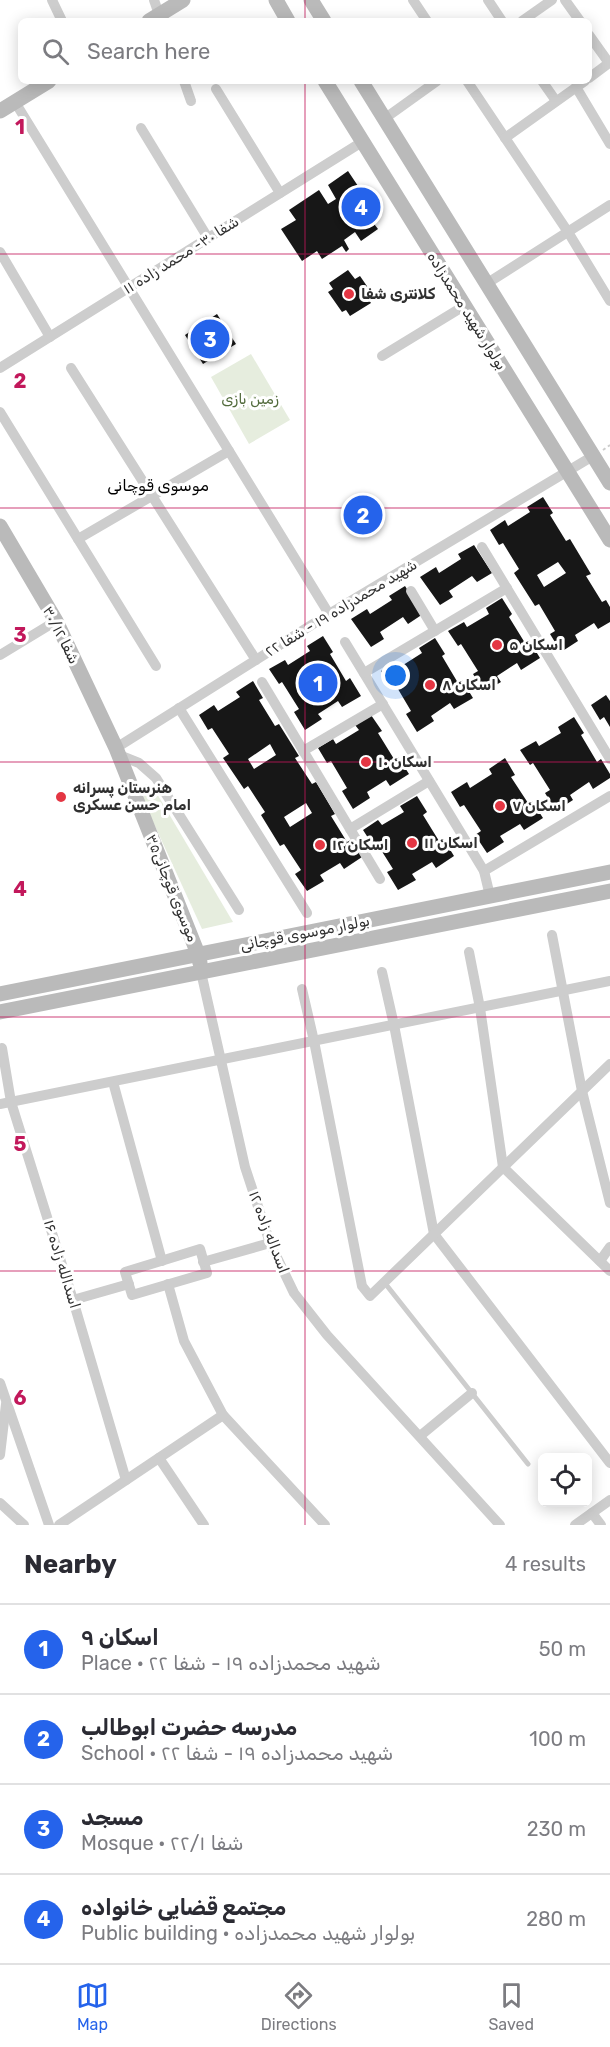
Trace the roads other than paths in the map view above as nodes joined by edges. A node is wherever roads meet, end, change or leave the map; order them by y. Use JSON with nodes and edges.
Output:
{"nodes":[{"id":1,"x":51,"y":0,"type":"edge"},
{"id":2,"x":183,"y":0,"type":"edge"},
{"id":3,"x":276,"y":0,"type":"edge"},
{"id":4,"x":311,"y":0,"type":"edge"},
{"id":5,"x":412,"y":0,"type":"edge"},
{"id":6,"x":488,"y":0,"type":"edge"},
{"id":7,"x":552,"y":0,"type":"edge"},
{"id":8,"x":565,"y":0,"type":"edge"},
{"id":9,"x":156,"y":14,"type":"edge"},
{"id":10,"x":60,"y":18,"type":"edge"},
{"id":11,"x":286,"y":18,"type":"edge"},
{"id":12,"x":322,"y":18,"type":"edge"},
{"id":13,"x":425,"y":18,"type":"edge"},
{"id":14,"x":500,"y":18,"type":"edge"},
{"id":15,"x":526,"y":18,"type":"edge"},
{"id":16,"x":578,"y":18,"type":"edge"},
{"id":17,"x":592,"y":38,"type":"edge"},
{"id":18,"x":609,"y":63,"type":"edge"},
{"id":19,"x":592,"y":76,"type":"edge"},
{"id":20,"x":44,"y":84,"type":"edge"},
{"id":21,"x":185,"y":84,"type":"edge"},
{"id":22,"x":327,"y":84,"type":"edge"},
{"id":23,"x":363,"y":84,"type":"edge"},
{"id":24,"x":433,"y":84,"type":"edge"},
{"id":25,"x":469,"y":84,"type":"edge"},
{"id":26,"x":544,"y":84,"type":"edge"},
{"id":27,"x":580,"y":84,"type":"edge"},
{"id":28,"x":216,"y":89,"type":"dead end"},
{"id":29,"x":191,"y":101,"type":"dead end"},
{"id":30,"x":556,"y":101,"type":"junction"},
{"id":31,"x":15,"y":102,"type":"junction"},
{"id":32,"x":0,"y":111,"type":"edge"},
{"id":33,"x":384,"y":119,"type":"junction"},
{"id":34,"x":141,"y":128,"type":"dead end"},
{"id":35,"x":505,"y":138,"type":"junction"},
{"id":36,"x":362,"y":142,"type":"junction"},
{"id":37,"x":610,"y":144,"type":"edge"},
{"id":38,"x":280,"y":193,"type":"junction"},
{"id":39,"x":610,"y":205,"type":"edge"},
{"id":40,"x":568,"y":232,"type":"junction"},
{"id":41,"x":208,"y":238,"type":"junction"},
{"id":42,"x":0,"y":252,"type":"edge"},
{"id":43,"x":486,"y":284,"type":"junction"},
{"id":44,"x":130,"y":287,"type":"junction"},
{"id":45,"x":610,"y":301,"type":"edge"},
{"id":46,"x":464,"y":306,"type":"junction"},
{"id":47,"x":50,"y":337,"type":"junction"},
{"id":48,"x":382,"y":356,"type":"dead end"},
{"id":49,"x":0,"y":368,"type":"edge"},
{"id":50,"x":71,"y":368,"type":"dead end"},
{"id":51,"x":0,"y":412,"type":"edge"},
{"id":52,"x":230,"y":451,"type":"junction"},
{"id":53,"x":593,"y":456,"type":"junction"},
{"id":54,"x":568,"y":472,"type":"junction"},
{"id":55,"x":610,"y":483,"type":"edge"},
{"id":56,"x":152,"y":496,"type":"junction"},
{"id":57,"x":0,"y":526,"type":"edge"},
{"id":58,"x":78,"y":539,"type":"junction"},
{"id":59,"x":610,"y":540,"type":"edge"},
{"id":60,"x":482,"y":547,"type":"dead end"},
{"id":61,"x":507,"y":588,"type":"junction"},
{"id":62,"x":411,"y":591,"type":"dead end"},
{"id":63,"x":329,"y":614,"type":"junction"},
{"id":64,"x":56,"y":621,"type":"junction"},
{"id":65,"x":435,"y":631,"type":"junction"},
{"id":66,"x":345,"y":642,"type":"dead end"},
{"id":67,"x":0,"y":655,"type":"edge"},
{"id":68,"x":256,"y":660,"type":"junction"},
{"id":69,"x":156,"y":666,"type":"dead end"},
{"id":70,"x":364,"y":673,"type":"junction"},
{"id":71,"x":262,"y":681,"type":"dead end"},
{"id":72,"x":383,"y":704,"type":"junction"},
{"id":73,"x":179,"y":708,"type":"junction"},
{"id":74,"x":303,"y":751,"type":"junction"},
{"id":75,"x":118,"y":752,"type":"junction"},
{"id":76,"x":610,"y":759,"type":"edge"},
{"id":77,"x":429,"y":781,"type":"junction"},
{"id":78,"x":610,"y":796,"type":"edge"},
{"id":79,"x":350,"y":829,"type":"junction"},
{"id":80,"x":484,"y":871,"type":"junction"},
{"id":81,"x":610,"y":875,"type":"edge"},
{"id":82,"x":380,"y":879,"type":"dead end"},
{"id":83,"x":610,"y":891,"type":"edge"},
{"id":84,"x":490,"y":896,"type":"junction"},
{"id":85,"x":239,"y":910,"type":"dead end"},
{"id":86,"x":306,"y":913,"type":"dead end"},
{"id":87,"x":552,"y":935,"type":"dead end"},
{"id":88,"x":468,"y":952,"type":"dead end"},
{"id":89,"x":198,"y":954,"type":"junction"},
{"id":90,"x":201,"y":972,"type":"junction"},
{"id":91,"x":382,"y":972,"type":"dead end"},
{"id":92,"x":610,"y":981,"type":"edge"},
{"id":93,"x":302,"y":988,"type":"dead end"},
{"id":94,"x":562,"y":991,"type":"junction"},
{"id":95,"x":0,"y":994,"type":"edge"},
{"id":96,"x":480,"y":1008,"type":"junction"},
{"id":97,"x":0,"y":1012,"type":"edge"},
{"id":98,"x":394,"y":1025,"type":"junction"},
{"id":99,"x":314,"y":1041,"type":"junction"},
{"id":100,"x":2,"y":1048,"type":"dead end"},
{"id":101,"x":220,"y":1060,"type":"junction"},
{"id":102,"x":610,"y":1064,"type":"edge"},
{"id":103,"x":113,"y":1082,"type":"junction"},
{"id":104,"x":582,"y":1092,"type":"junction"},
{"id":105,"x":5,"y":1103,"type":"edge"},
{"id":106,"x":503,"y":1167,"type":"junction"},
{"id":107,"x":610,"y":1203,"type":"edge"},
{"id":108,"x":434,"y":1234,"type":"junction"},
{"id":109,"x":270,"y":1243,"type":"junction"},
{"id":110,"x":610,"y":1247,"type":"edge"},
{"id":111,"x":162,"y":1261,"type":"junction"},
{"id":112,"x":600,"y":1261,"type":"junction"},
{"id":113,"x":203,"y":1262,"type":"junction"},
{"id":114,"x":610,"y":1271,"type":"edge"},
{"id":115,"x":384,"y":1282,"type":"junction"},
{"id":116,"x":129,"y":1284,"type":"junction"},
{"id":117,"x":168,"y":1284,"type":"junction"},
{"id":118,"x":73,"y":1300,"type":"junction"},
{"id":119,"x":0,"y":1383,"type":"edge"},
{"id":120,"x":472,"y":1393,"type":"junction"},
{"id":121,"x":6,"y":1401,"type":"junction"},
{"id":122,"x":223,"y":1415,"type":"junction"},
{"id":123,"x":420,"y":1436,"type":"junction"},
{"id":124,"x":0,"y":1455,"type":"edge"},
{"id":125,"x":159,"y":1458,"type":"junction"},
{"id":126,"x":610,"y":1463,"type":"edge"},
{"id":127,"x":528,"y":1464,"type":"dead end"},
{"id":128,"x":126,"y":1480,"type":"junction"},
{"id":129,"x":610,"y":1500,"type":"edge"},
{"id":130,"x":0,"y":1503,"type":"edge"},
{"id":131,"x":592,"y":1513,"type":"junction"},
{"id":132,"x":24,"y":1525,"type":"edge"},
{"id":133,"x":49,"y":1525,"type":"edge"},
{"id":134,"x":59,"y":1525,"type":"edge"},
{"id":135,"x":204,"y":1525,"type":"edge"},
{"id":136,"x":325,"y":1525,"type":"edge"},
{"id":137,"x":501,"y":1525,"type":"edge"},
{"id":138,"x":575,"y":1525,"type":"edge"},
{"id":139,"x":601,"y":1525,"type":"edge"}],
"edges":[{"from":1,"to":10,"type":"street"},
{"from":2,"to":9,"type":"street"},
{"from":3,"to":11,"type":"street"},
{"from":4,"to":12,"type":"street"},
{"from":5,"to":13,"type":"street"},
{"from":6,"to":14,"type":"street"},
{"from":7,"to":15,"type":"street"},
{"from":8,"to":16,"type":"street"},
{"from":17,"to":18,"type":"street"},
{"from":18,"to":19,"type":"street"},
{"from":20,"to":31,"type":"street"},
{"from":21,"to":29,"type":"street"},
{"from":22,"to":36,"type":"street","name":"بولوار شهید محمدزاده"},
{"from":23,"to":33,"type":"street","name":"بولوار شهید محمدزاده"},
{"from":24,"to":33,"type":"street"},
{"from":25,"to":35,"type":"street"},
{"from":26,"to":30,"type":"street"},
{"from":27,"to":30,"type":"street"},
{"from":27,"to":37,"type":"street"},
{"from":28,"to":38,"type":"street"},
{"from":30,"to":35,"type":"street"},
{"from":31,"to":32,"type":"street"},
{"from":31,"to":44,"type":"street"},
{"from":33,"to":43,"type":"street","name":"بولوار شهید محمدزاده"},
{"from":34,"to":41,"type":"street"},
{"from":35,"to":40,"type":"street"},
{"from":36,"to":38,"type":"street","name":"شفا ۳۰- محمد زاده ۱۱"},
{"from":36,"to":46,"type":"street","name":"بولوار شهید محمدزاده"},
{"from":38,"to":41,"type":"street","name":"شفا ۳۰- محمد زاده ۱۱"},
{"from":39,"to":40,"type":"street"},
{"from":40,"to":43,"type":"street"},
{"from":40,"to":45,"type":"street"},
{"from":41,"to":44,"type":"street","name":"شفا ۳۰- محمد زاده ۱۱"},
{"from":42,"to":47,"type":"street"},
{"from":43,"to":53,"type":"street","name":"بولوار شهید محمدزاده"},
{"from":44,"to":47,"type":"street","name":"شفا ۳۰- محمد زاده ۱۱"},
{"from":44,"to":52,"type":"street"},
{"from":46,"to":48,"type":"street"},
{"from":46,"to":54,"type":"street","name":"بولوار شهید محمدزاده"},
{"from":47,"to":49,"type":"street","name":"شفا ۳۰- محمد زاده ۱۱"},
{"from":50,"to":56,"type":"street"},
{"from":51,"to":58,"type":"street"},
{"from":52,"to":56,"type":"street"},
{"from":52,"to":63,"type":"street"},
{"from":53,"to":54,"type":"street","name":"شهید محمدزاده ۱۹ - شفا ۲۲"},
{"from":53,"to":55,"type":"street","name":"بولوار شهید محمدزاده"},
{"from":54,"to":59,"type":"street","name":"بولوار شهید محمدزاده"},
{"from":54,"to":63,"type":"street","name":"شهید محمدزاده ۱۹ - شفا ۲۲"},
{"from":56,"to":58,"type":"street"},
{"from":56,"to":68,"type":"street"},
{"from":57,"to":64,"type":"street","name":"شفا ۳۰/۱۲"},
{"from":58,"to":69,"type":"street"},
{"from":60,"to":61,"type":"street"},
{"from":61,"to":65,"type":"street"},
{"from":61,"to":76,"type":"street"},
{"from":62,"to":65,"type":"street"},
{"from":63,"to":68,"type":"street","name":"شهید محمدزاده ۱۹ - شفا ۲۲"},
{"from":64,"to":67,"type":"street"},
{"from":64,"to":75,"type":"street","name":"شفا ۳۰/۱۲"},
{"from":65,"to":70,"type":"street"},
{"from":66,"to":70,"type":"street"},
{"from":68,"to":73,"type":"street","name":"شهید محمدزاده ۱۹ - شفا ۲۲"},
{"from":70,"to":72,"type":"street"},
{"from":71,"to":74,"type":"street"},
{"from":72,"to":74,"type":"street"},
{"from":72,"to":77,"type":"street"},
{"from":73,"to":75,"type":"street","name":"شهید محمدزاده ۱۹ - شفا ۲۲"},
{"from":73,"to":86,"type":"street"},
{"from":74,"to":79,"type":"street"},
{"from":75,"to":85,"type":"street"},
{"from":75,"to":89,"type":"street","name":"موسوی قوچانی۳۵"},
{"from":77,"to":79,"type":"street"},
{"from":77,"to":80,"type":"street"},
{"from":78,"to":80,"type":"street"},
{"from":79,"to":82,"type":"street"},
{"from":80,"to":84,"type":"street"},
{"from":81,"to":84,"type":"street","name":"بولوار موسوی قوچانی"},
{"from":83,"to":90,"type":"street","name":"بولوار موسوی قوچانی"},
{"from":84,"to":89,"type":"street","name":"بولوار موسوی قوچانی"},
{"from":87,"to":94,"type":"street"},
{"from":88,"to":96,"type":"street"},
{"from":89,"to":90,"type":"street","name":"موسوی قوچانی۳۵"},
{"from":89,"to":95,"type":"street","name":"بولوار موسوی قوچانی"},
{"from":90,"to":97,"type":"street","name":"بولوار موسوی قوچانی"},
{"from":90,"to":101,"type":"street","name":"اسداله زاده ۱۲"},
{"from":91,"to":98,"type":"street"},
{"from":92,"to":94,"type":"street"},
{"from":93,"to":99,"type":"street"},
{"from":94,"to":96,"type":"street"},
{"from":94,"to":104,"type":"street"},
{"from":96,"to":98,"type":"street"},
{"from":96,"to":106,"type":"street"},
{"from":98,"to":99,"type":"street"},
{"from":98,"to":108,"type":"street"},
{"from":99,"to":101,"type":"street"},
{"from":99,"to":115,"type":"street"},
{"from":100,"to":105,"type":"street","name":"اسدالله زاده ۱۶"},
{"from":101,"to":103,"type":"street"},
{"from":101,"to":109,"type":"street","name":"اسداله زاده ۱۲"},
{"from":102,"to":104,"type":"street"},
{"from":103,"to":105,"type":"street"},
{"from":103,"to":111,"type":"street"},
{"from":104,"to":106,"type":"street"},
{"from":104,"to":107,"type":"street"},
{"from":105,"to":118,"type":"street","name":"اسدالله زاده ۱۶"},
{"from":106,"to":108,"type":"street"},
{"from":106,"to":112,"type":"street"},
{"from":108,"to":115,"type":"street"},
{"from":108,"to":126,"type":"street"},
{"from":109,"to":113,"type":"street"},
{"from":109,"to":123,"type":"street","name":"اسداله زاده ۱۲"},
{"from":110,"to":112,"type":"street"},
{"from":111,"to":113,"type":"street"},
{"from":111,"to":116,"type":"street"},
{"from":112,"to":114,"type":"street"},
{"from":113,"to":117,"type":"street"},
{"from":115,"to":120,"type":"lane"},
{"from":116,"to":117,"type":"street"},
{"from":116,"to":118,"type":"street"},
{"from":117,"to":122,"type":"street"},
{"from":118,"to":128,"type":"street","name":"اسدالله زاده ۱۶"},
{"from":119,"to":121,"type":"street"},
{"from":120,"to":123,"type":"street"},
{"from":120,"to":127,"type":"lane"},
{"from":121,"to":124,"type":"street"},
{"from":121,"to":133,"type":"street"},
{"from":122,"to":125,"type":"street"},
{"from":122,"to":136,"type":"street"},
{"from":123,"to":137,"type":"street","name":"اسداله زاده ۱۲"},
{"from":125,"to":128,"type":"street"},
{"from":125,"to":135,"type":"street"},
{"from":128,"to":134,"type":"street"},
{"from":129,"to":131,"type":"street"},
{"from":130,"to":132,"type":"street"},
{"from":131,"to":138,"type":"street"},
{"from":131,"to":139,"type":"street"}]}
